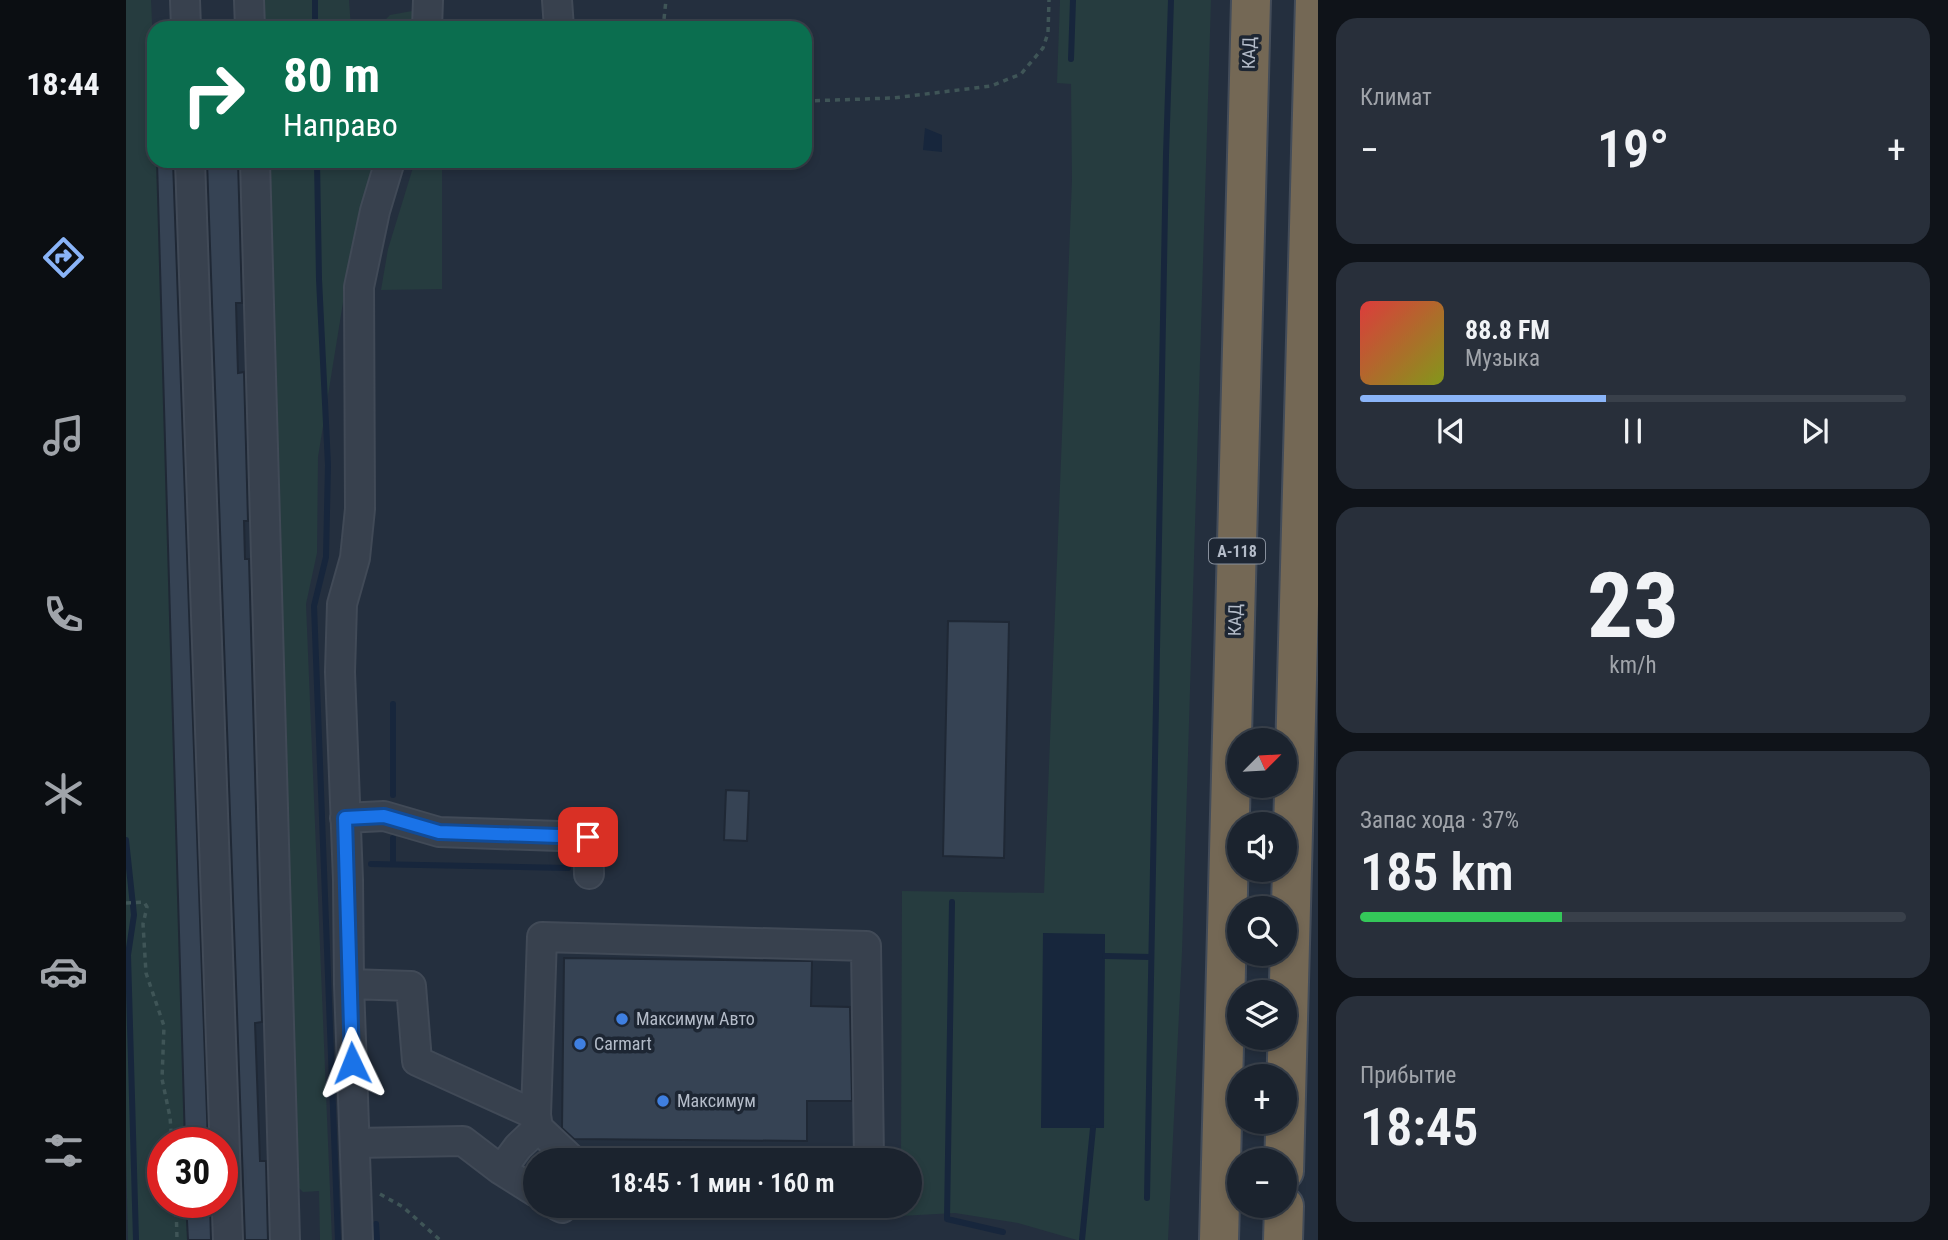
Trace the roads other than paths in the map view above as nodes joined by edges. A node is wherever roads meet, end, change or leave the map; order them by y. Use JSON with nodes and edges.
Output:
{"nodes":[{"id":1,"x":185,"y":0,"type":"edge"},
{"id":2,"x":250,"y":0,"type":"edge"},
{"id":3,"x":556,"y":0,"type":"edge"},
{"id":4,"x":1251,"y":0,"type":"edge"},
{"id":5,"x":1315,"y":0,"type":"edge"},
{"id":6,"x":186,"y":21,"type":"edge"},
{"id":7,"x":250,"y":21,"type":"edge"},
{"id":8,"x":558,"y":21,"type":"edge"},
{"id":9,"x":190,"y":168,"type":"edge"},
{"id":10,"x":254,"y":168,"type":"edge"},
{"id":11,"x":388,"y":168,"type":"edge"},
{"id":12,"x":345,"y":818,"type":"junction"},
{"id":13,"x":589,"y":874,"type":"dead end"},
{"id":14,"x":349,"y":984,"type":"junction"},
{"id":15,"x":1287,"y":1064,"type":"edge"},
{"id":16,"x":537,"y":1122,"type":"junction"},
{"id":17,"x":1288,"y":1134,"type":"edge"},
{"id":18,"x":355,"y":1143,"type":"junction"},
{"id":19,"x":561,"y":1148,"type":"edge"},
{"id":20,"x":869,"y":1148,"type":"edge"},
{"id":21,"x":501,"y":1170,"type":"junction"},
{"id":22,"x":523,"y":1184,"type":"edge"},
{"id":23,"x":1284,"y":1218,"type":"edge"},
{"id":24,"x":228,"y":1240,"type":"edge"},
{"id":25,"x":285,"y":1240,"type":"edge"},
{"id":26,"x":358,"y":1240,"type":"edge"},
{"id":27,"x":1219,"y":1240,"type":"edge"},
{"id":28,"x":1283,"y":1240,"type":"edge"},
{"id":29,"x":1299,"y":1240,"type":"edge"}],
"edges":[{"from":1,"to":6,"type":"street"},
{"from":2,"to":7,"type":"street"},
{"from":3,"to":8,"type":"street"},
{"from":4,"to":27,"type":"highway","name":"КАД","number":"А-118"},
{"from":5,"to":15,"type":"highway"},
{"from":9,"to":24,"type":"street"},
{"from":10,"to":25,"type":"street"},
{"from":11,"to":12,"type":"street"},
{"from":12,"to":13,"type":"street"},
{"from":12,"to":14,"type":"street"},
{"from":14,"to":16,"type":"street"},
{"from":14,"to":18,"type":"street"},
{"from":16,"to":19,"type":"street"},
{"from":16,"to":20,"type":"street"},
{"from":16,"to":21,"type":"street"},
{"from":17,"to":29,"type":"street"},
{"from":18,"to":21,"type":"street"},
{"from":18,"to":26,"type":"street"},
{"from":21,"to":22,"type":"street"},
{"from":23,"to":28,"type":"highway"}]}
